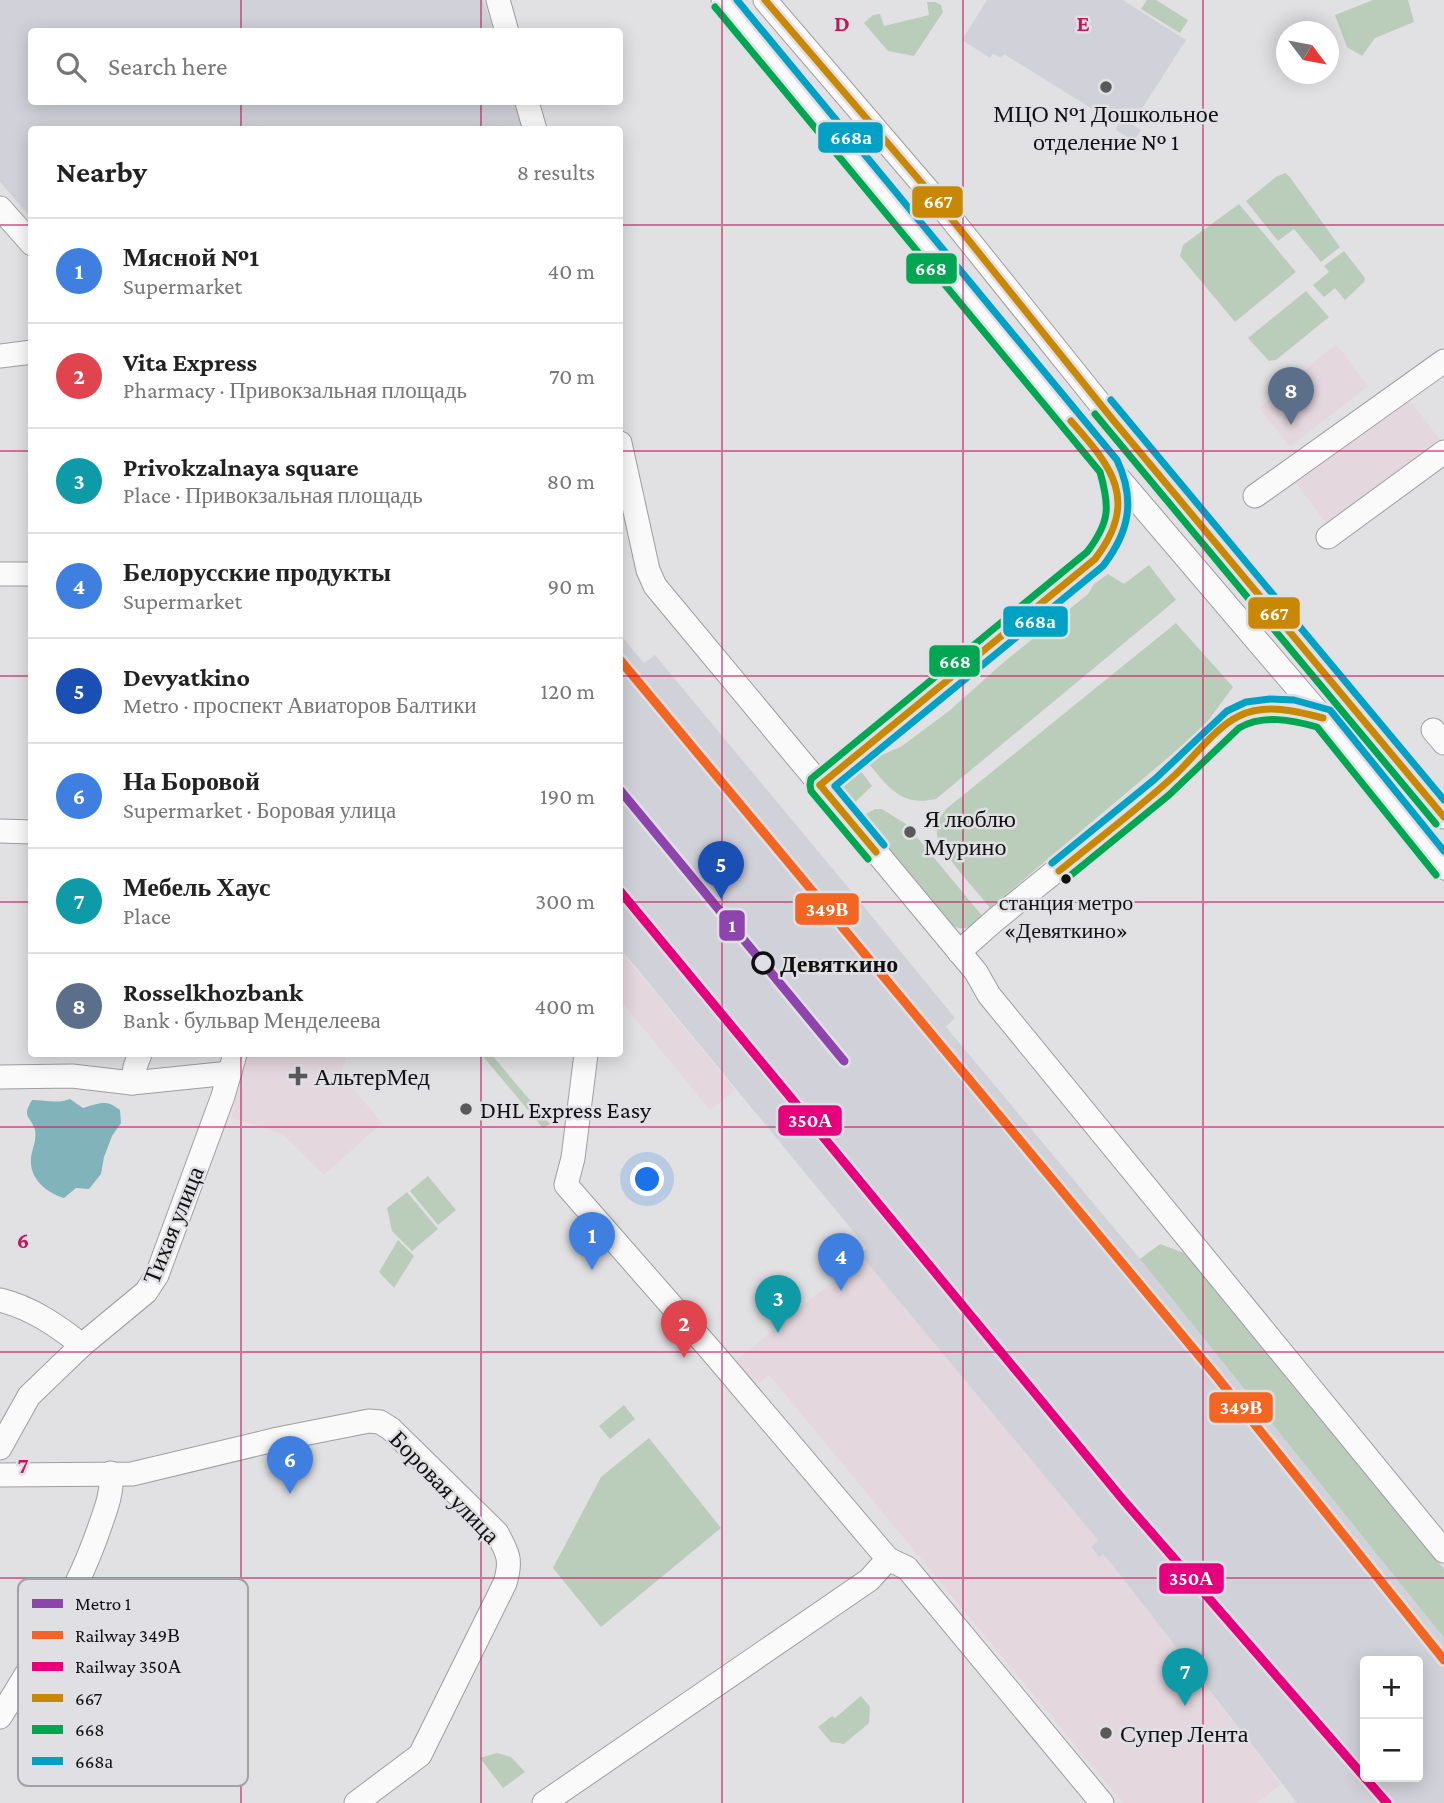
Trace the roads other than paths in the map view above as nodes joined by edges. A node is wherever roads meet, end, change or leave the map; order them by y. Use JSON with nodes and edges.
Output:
{"nodes":[{"id":1,"x":498,"y":0,"type":"edge"},
{"id":2,"x":723,"y":0,"type":"edge"},
{"id":3,"x":765,"y":0,"type":"edge"},
{"id":4,"x":507,"y":28,"type":"edge"},
{"id":5,"x":528,"y":105,"type":"edge"},
{"id":6,"x":534,"y":126,"type":"edge"},
{"id":7,"x":0,"y":208,"type":"edge"},
{"id":8,"x":28,"y":240,"type":"edge"},
{"id":9,"x":28,"y":352,"type":"edge"},
{"id":10,"x":0,"y":356,"type":"edge"},
{"id":11,"x":1444,"y":361,"type":"edge"},
{"id":12,"x":1444,"y":452,"type":"edge"},
{"id":13,"x":623,"y":457,"type":"edge"},
{"id":14,"x":1109,"y":467,"type":"junction"},
{"id":15,"x":1255,"y":496,"type":"dead end"},
{"id":16,"x":1328,"y":537,"type":"dead end"},
{"id":17,"x":0,"y":574,"type":"edge"},
{"id":18,"x":28,"y":574,"type":"edge"},
{"id":19,"x":1323,"y":718,"type":"junction"},
{"id":20,"x":820,"y":785,"type":"junction"},
{"id":21,"x":1444,"y":817,"type":"edge"},
{"id":22,"x":0,"y":831,"type":"edge"},
{"id":23,"x":28,"y":832,"type":"edge"},
{"id":24,"x":1444,"y":868,"type":"edge"},
{"id":25,"x":959,"y":952,"type":"junction"},
{"id":26,"x":139,"y":1057,"type":"edge"},
{"id":27,"x":586,"y":1057,"type":"edge"},
{"id":28,"x":233,"y":1063,"type":"edge"},
{"id":29,"x":0,"y":1077,"type":"edge"},
{"id":30,"x":132,"y":1083,"type":"junction"},
{"id":31,"x":0,"y":1300,"type":"edge"},
{"id":32,"x":82,"y":1345,"type":"junction"},
{"id":33,"x":0,"y":1448,"type":"edge"},
{"id":34,"x":111,"y":1473,"type":"junction"},
{"id":35,"x":0,"y":1475,"type":"edge"},
{"id":36,"x":1444,"y":1551,"type":"edge"},
{"id":37,"x":888,"y":1559,"type":"junction"},
{"id":38,"x":78,"y":1579,"type":"edge"},
{"id":39,"x":18,"y":1688,"type":"edge"},
{"id":40,"x":0,"y":1717,"type":"edge"},
{"id":41,"x":356,"y":1803,"type":"edge"},
{"id":42,"x":544,"y":1803,"type":"edge"},
{"id":43,"x":1102,"y":1803,"type":"edge"}],
"edges":[{"from":1,"to":4,"type":"street"},
{"from":2,"to":14,"type":"street"},
{"from":3,"to":21,"type":"street"},
{"from":5,"to":6,"type":"street"},
{"from":7,"to":8,"type":"street"},
{"from":9,"to":10,"type":"street"},
{"from":11,"to":15,"type":"street"},
{"from":12,"to":16,"type":"street"},
{"from":13,"to":20,"type":"street"},
{"from":14,"to":19,"type":"street"},
{"from":14,"to":20,"type":"street"},
{"from":17,"to":18,"type":"street"},
{"from":19,"to":24,"type":"street"},
{"from":19,"to":25,"type":"street"},
{"from":20,"to":25,"type":"street"},
{"from":22,"to":23,"type":"street"},
{"from":25,"to":36,"type":"street"},
{"from":26,"to":30,"type":"street"},
{"from":27,"to":37,"type":"street"},
{"from":28,"to":30,"type":"street","name":"Тихая улица"},
{"from":28,"to":32,"type":"street","name":"Тихая улица"},
{"from":29,"to":30,"type":"street","name":"Тихая улица"},
{"from":31,"to":32,"type":"street"},
{"from":32,"to":33,"type":"street","name":"Тихая улица"},
{"from":34,"to":35,"type":"street","name":"Боровая улица"},
{"from":34,"to":38,"type":"street"},
{"from":34,"to":41,"type":"street","name":"Боровая улица"},
{"from":37,"to":42,"type":"street"},
{"from":37,"to":43,"type":"street"},
{"from":39,"to":40,"type":"street"}]}
